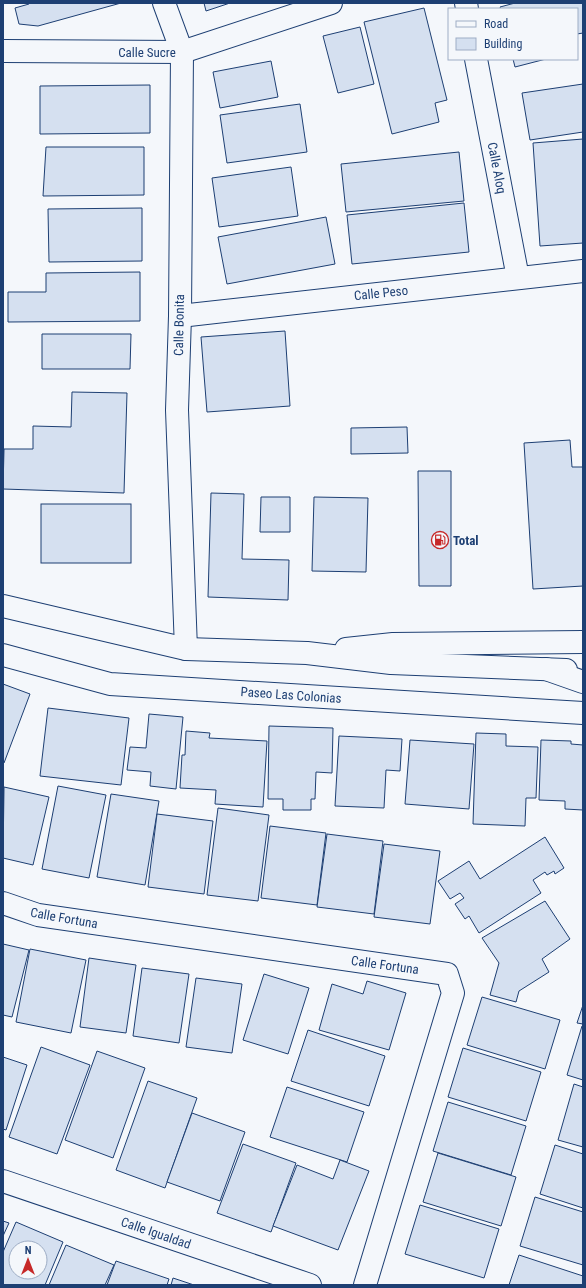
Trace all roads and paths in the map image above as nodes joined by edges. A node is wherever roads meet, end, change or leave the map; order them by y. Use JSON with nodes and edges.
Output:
{"nodes":[{"id":1,"x":164,"y":3,"type":"edge"},
{"id":2,"x":331,"y":3,"type":"edge"},
{"id":3,"x":3,"y":51,"type":"edge"},
{"id":4,"x":182,"y":52,"type":"junction"},
{"id":5,"x":476,"y":60,"type":"edge"},
{"id":6,"x":583,"y":271,"type":"edge"},
{"id":7,"x":518,"y":278,"type":"junction"},
{"id":8,"x":180,"y":316,"type":"junction"},
{"id":9,"x":3,"y":606,"type":"edge"},
{"id":10,"x":583,"y":626,"type":"edge"},
{"id":11,"x":546,"y":642,"type":"junction"},
{"id":12,"x":583,"y":642,"type":"edge"},
{"id":13,"x":186,"y":649,"type":"junction"},
{"id":14,"x":307,"y":653,"type":"junction"},
{"id":15,"x":3,"y":655,"type":"edge"},
{"id":16,"x":546,"y":669,"type":"junction"},
{"id":17,"x":583,"y":672,"type":"edge"},
{"id":18,"x":583,"y":682,"type":"edge"},
{"id":19,"x":583,"y":713,"type":"edge"},
{"id":20,"x":3,"y":903,"type":"edge"},
{"id":21,"x":3,"y":1181,"type":"edge"},
{"id":22,"x":310,"y":1285,"type":"edge"},
{"id":23,"x":365,"y":1285,"type":"edge"}],
"edges":[{"from":1,"to":4,"type":"main road","name":"Calle Bonita"},
{"from":2,"to":4,"type":"main road","name":"Calle Sucre"},
{"from":3,"to":4,"type":"main road","name":"Calle Sucre"},
{"from":4,"to":8,"type":"main road","name":"Calle Bonita"},
{"from":5,"to":7,"type":"main road","name":"Calle Aloq"},
{"from":6,"to":7,"type":"main road","name":"Calle Peso"},
{"from":7,"to":8,"type":"main road","name":"Calle Peso"},
{"from":8,"to":13,"type":"main road","name":"Calle Bonita"},
{"from":9,"to":13,"type":"main road"},
{"from":10,"to":11,"type":"main road"},
{"from":11,"to":12,"type":"main road"},
{"from":11,"to":14,"type":"main road"},
{"from":13,"to":14,"type":"main road"},
{"from":14,"to":16,"type":"main road"},
{"from":15,"to":19,"type":"main road","name":"Paseo Las Colonias"},
{"from":16,"to":17,"type":"main road"},
{"from":16,"to":18,"type":"main road"},
{"from":20,"to":23,"type":"main road","name":"Calle Fortuna"},
{"from":21,"to":22,"type":"main road","name":"Calle Igualdad"}]}
